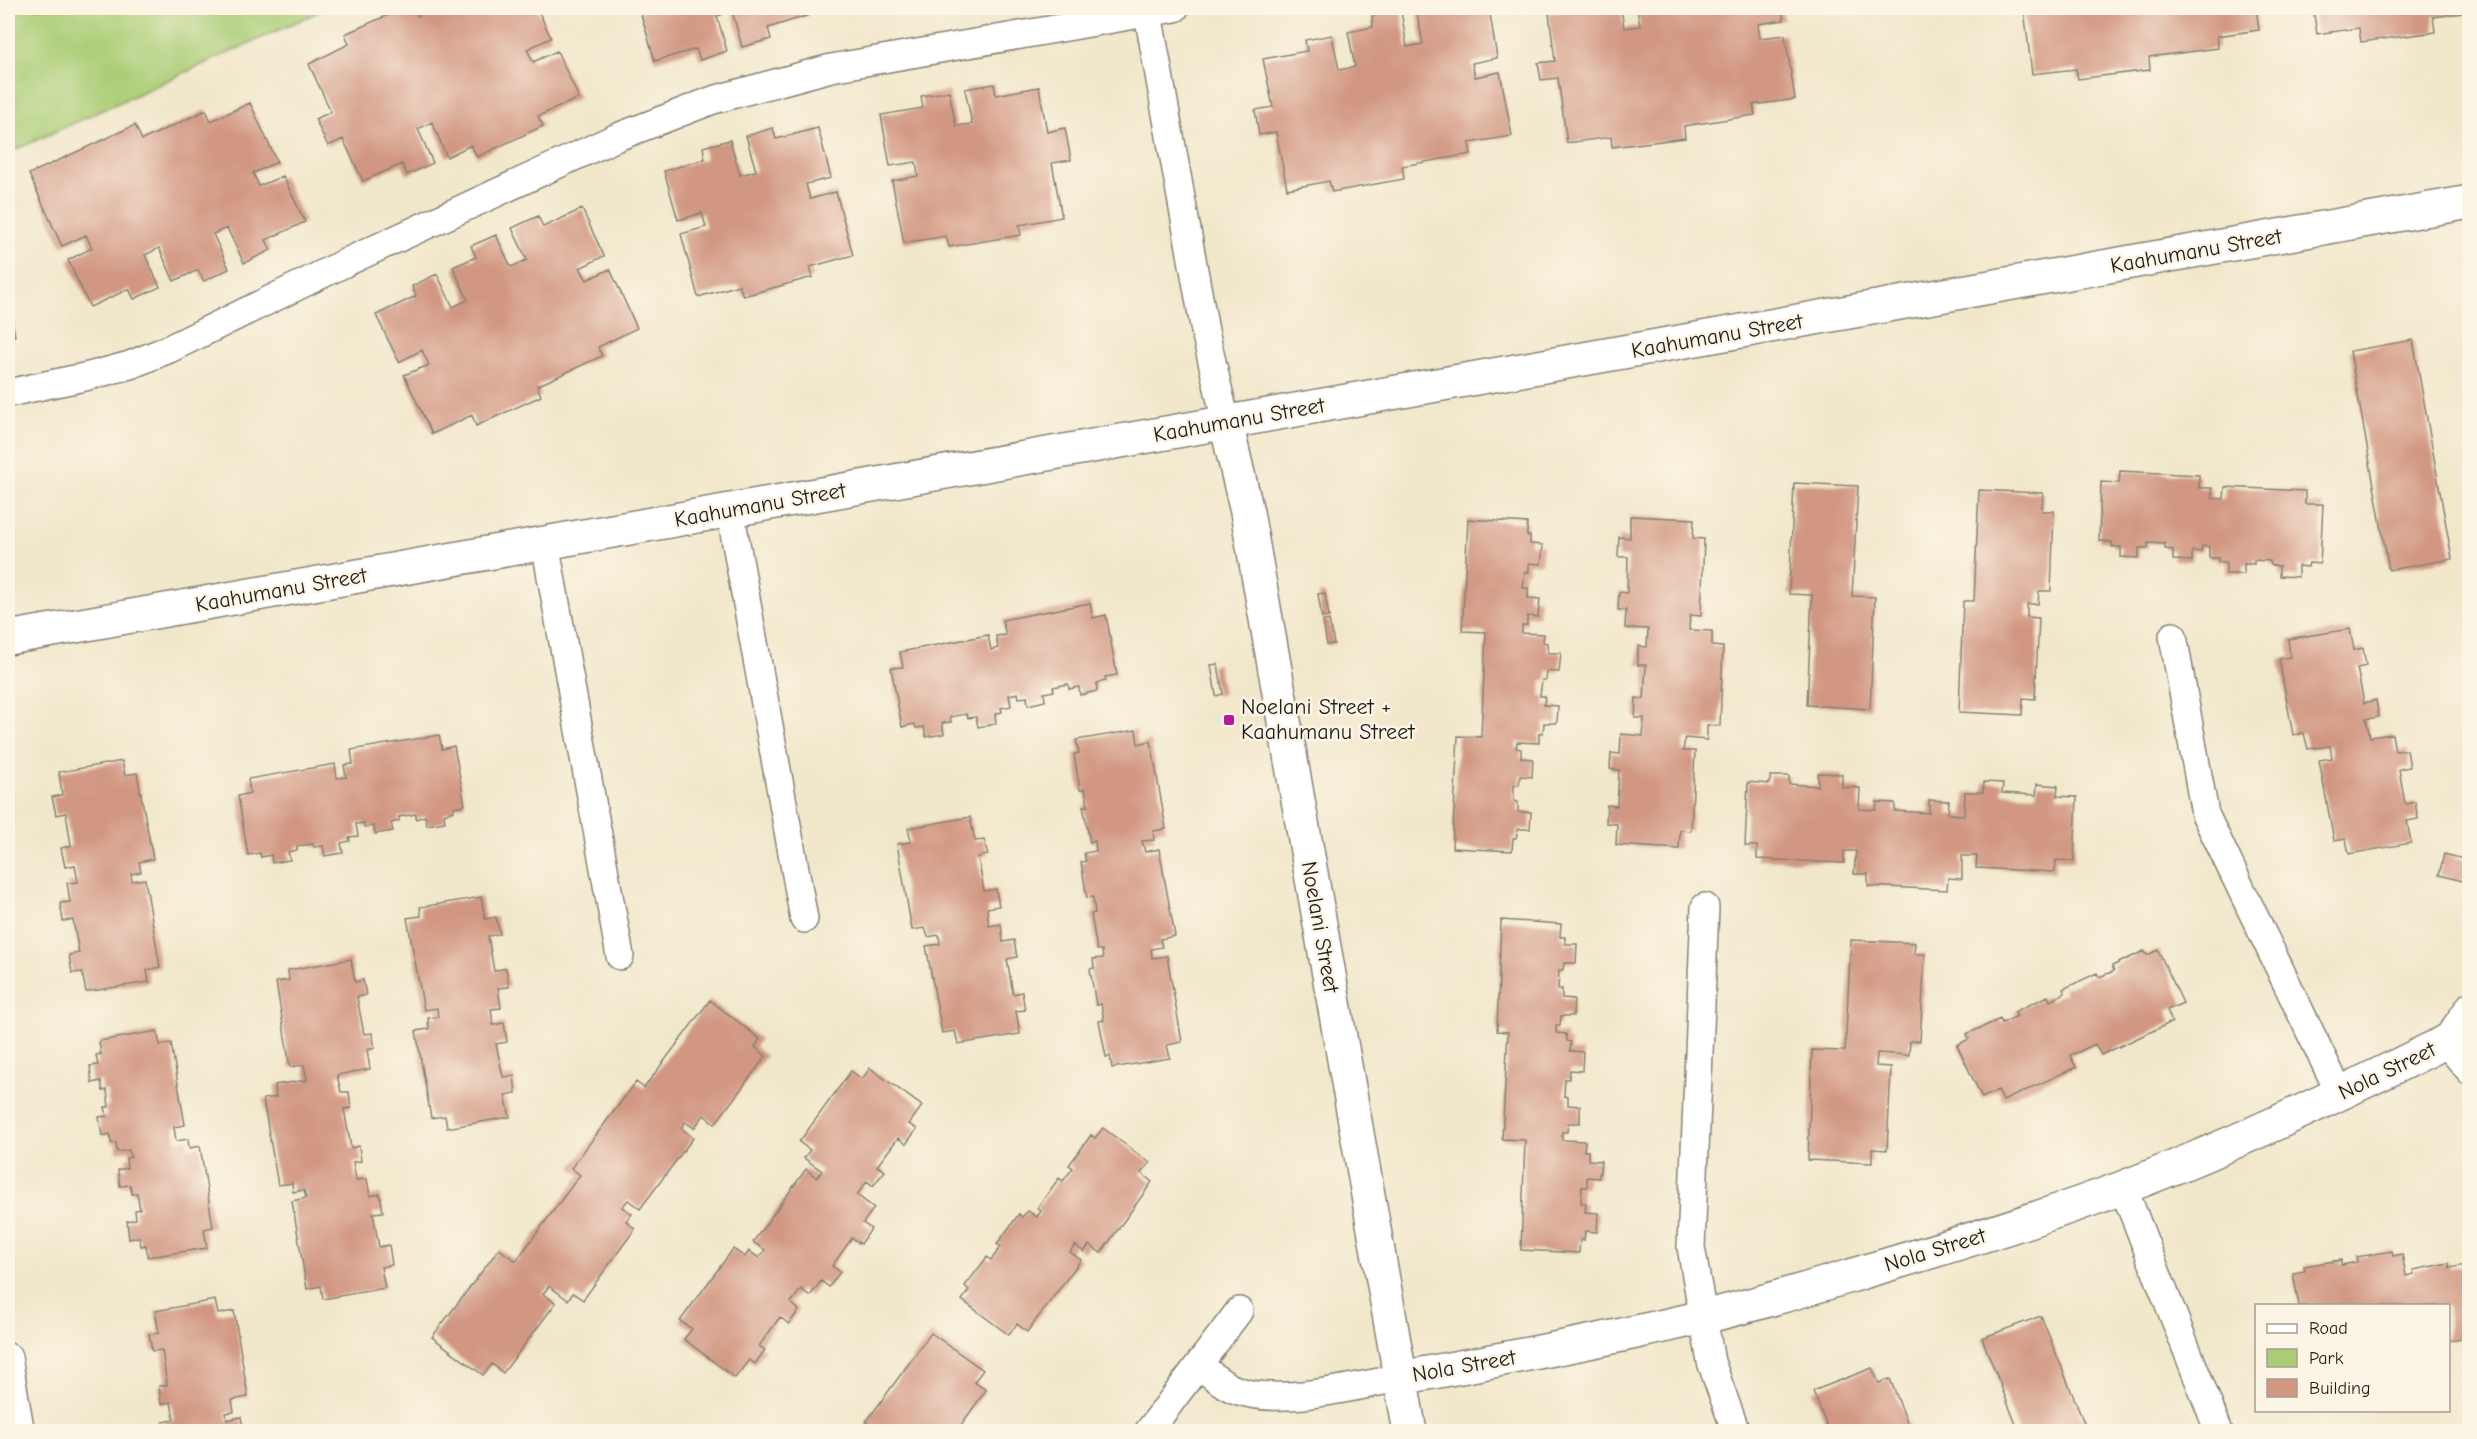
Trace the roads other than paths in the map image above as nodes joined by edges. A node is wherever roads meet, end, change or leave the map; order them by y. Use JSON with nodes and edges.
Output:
{"nodes":[{"id":1,"x":1175,"y":8,"type":"edge"},
{"id":2,"x":1148,"y":10,"type":"edge"},
{"id":3,"x":2469,"y":202,"type":"edge"},
{"id":4,"x":8,"y":393,"type":"edge"},
{"id":5,"x":1226,"y":423,"type":"junction"},
{"id":6,"x":730,"y":510,"type":"junction"},
{"id":7,"x":545,"y":543,"type":"junction"},
{"id":8,"x":2173,"y":636,"type":"dead end"},
{"id":9,"x":8,"y":638,"type":"edge"},
{"id":10,"x":1705,"y":907,"type":"dead end"},
{"id":11,"x":804,"y":919,"type":"dead end"},
{"id":12,"x":620,"y":956,"type":"dead end"},
{"id":13,"x":2469,"y":1006,"type":"edge"},
{"id":14,"x":2445,"y":1042,"type":"junction"},
{"id":15,"x":2469,"y":1071,"type":"edge"},
{"id":16,"x":2340,"y":1094,"type":"junction"},
{"id":17,"x":2123,"y":1187,"type":"junction"},
{"id":18,"x":1239,"y":1311,"type":"dead end"},
{"id":19,"x":1702,"y":1317,"type":"junction"},
{"id":20,"x":8,"y":1357,"type":"edge"},
{"id":21,"x":1199,"y":1365,"type":"junction"},
{"id":22,"x":1400,"y":1378,"type":"junction"},
{"id":23,"x":20,"y":1428,"type":"dead end"},
{"id":24,"x":1148,"y":1431,"type":"edge"},
{"id":25,"x":1410,"y":1431,"type":"edge"},
{"id":26,"x":1736,"y":1431,"type":"edge"},
{"id":27,"x":2219,"y":1431,"type":"edge"}],
"edges":[{"from":1,"to":2,"type":"lane"},
{"from":2,"to":4,"type":"lane"},
{"from":2,"to":5,"type":"lane"},
{"from":3,"to":5,"type":"street","name":"Kaahumanu Street"},
{"from":5,"to":6,"type":"street","name":"Kaahumanu Street"},
{"from":5,"to":22,"type":"street","name":"Noelani Street"},
{"from":6,"to":7,"type":"street","name":"Kaahumanu Street"},
{"from":6,"to":11,"type":"lane"},
{"from":7,"to":9,"type":"street","name":"Kaahumanu Street"},
{"from":7,"to":12,"type":"lane"},
{"from":8,"to":16,"type":"lane"},
{"from":10,"to":19,"type":"lane"},
{"from":13,"to":14,"type":"lane"},
{"from":14,"to":15,"type":"lane"},
{"from":14,"to":16,"type":"street","name":"Nola Street"},
{"from":16,"to":17,"type":"street","name":"Nola Street"},
{"from":17,"to":19,"type":"street","name":"Nola Street"},
{"from":17,"to":27,"type":"lane"},
{"from":18,"to":21,"type":"lane"},
{"from":19,"to":22,"type":"street","name":"Nola Street"},
{"from":19,"to":26,"type":"lane"},
{"from":20,"to":23,"type":"lane"},
{"from":21,"to":22,"type":"lane"},
{"from":21,"to":24,"type":"lane"},
{"from":22,"to":25,"type":"street","name":"Noelani Street"}]}
